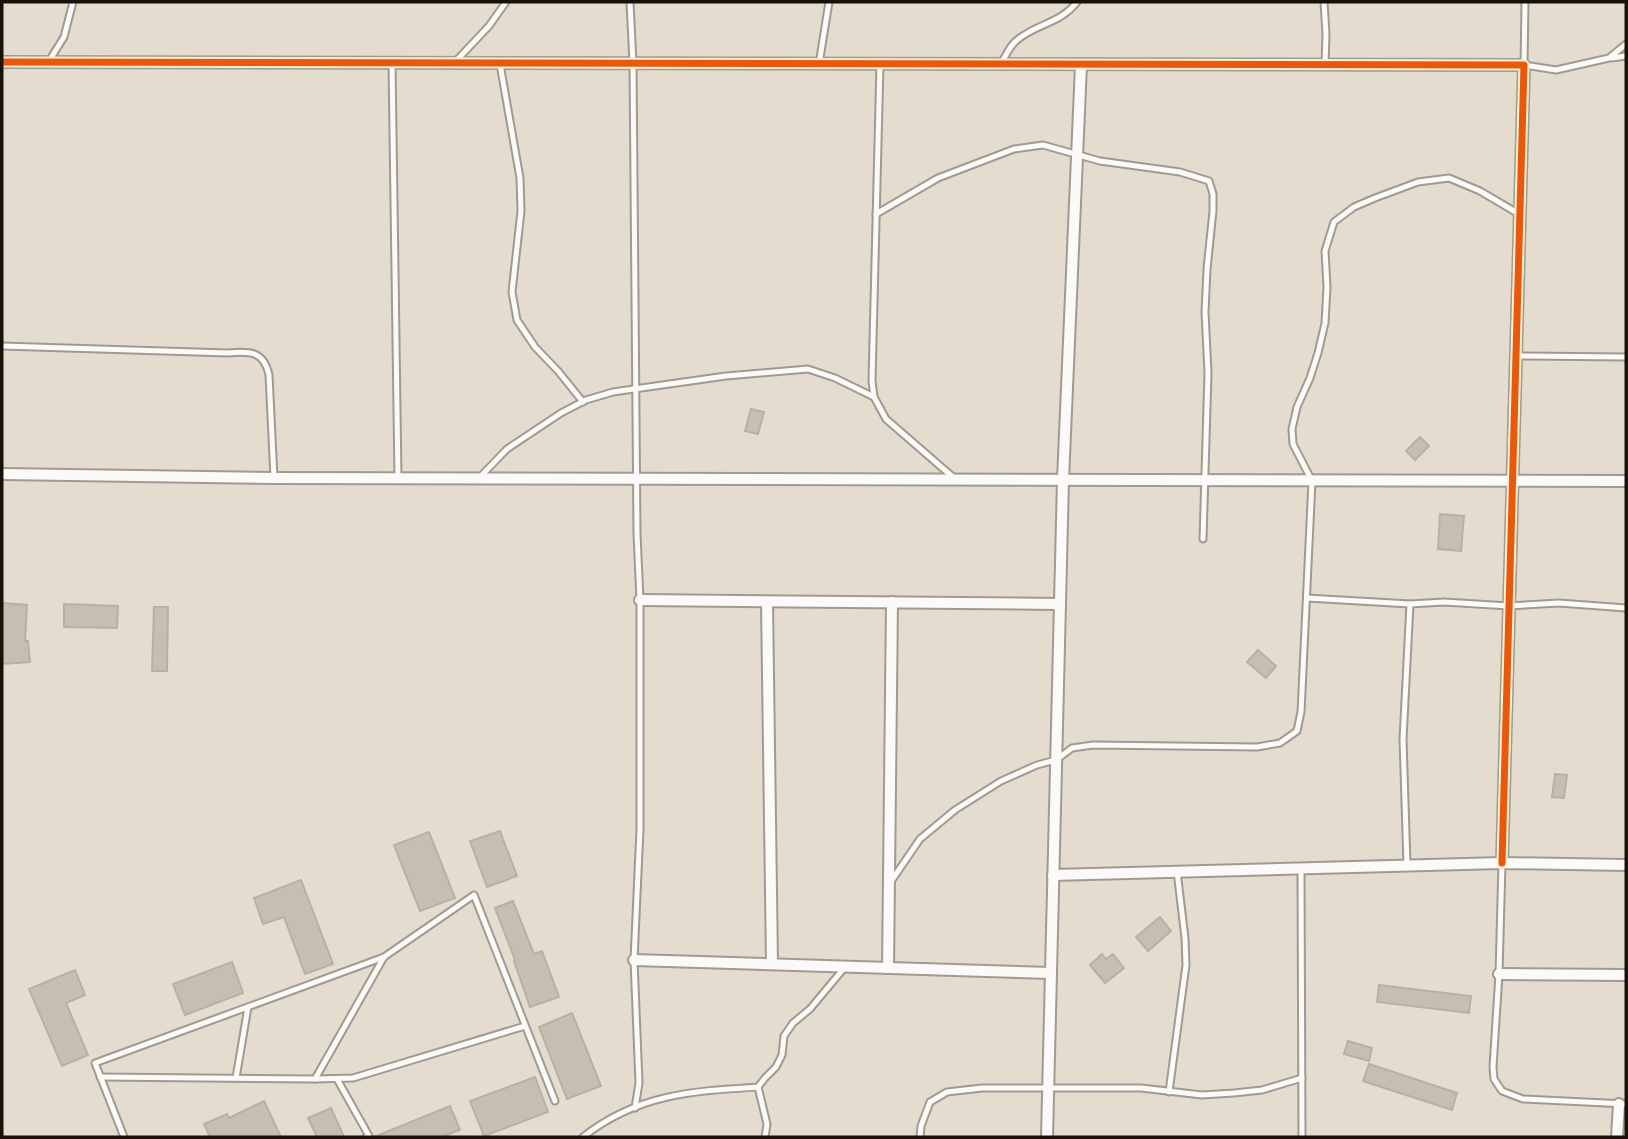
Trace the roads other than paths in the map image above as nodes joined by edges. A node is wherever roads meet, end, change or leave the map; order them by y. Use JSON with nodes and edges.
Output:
{"nodes":[{"id":1,"x":73,"y":2,"type":"edge"},
{"id":2,"x":506,"y":2,"type":"edge"},
{"id":3,"x":630,"y":2,"type":"edge"},
{"id":4,"x":829,"y":2,"type":"edge"},
{"id":5,"x":1077,"y":2,"type":"edge"},
{"id":6,"x":1324,"y":2,"type":"edge"},
{"id":7,"x":1525,"y":2,"type":"edge"},
{"id":8,"x":1626,"y":44,"type":"edge"},
{"id":9,"x":1626,"y":56,"type":"edge"},
{"id":10,"x":1609,"y":58,"type":"junction"},
{"id":11,"x":49,"y":61,"type":"junction"},
{"id":12,"x":2,"y":62,"type":"edge"},
{"id":13,"x":392,"y":62,"type":"junction"},
{"id":14,"x":455,"y":62,"type":"junction"},
{"id":15,"x":500,"y":62,"type":"junction"},
{"id":16,"x":633,"y":63,"type":"junction"},
{"id":17,"x":819,"y":64,"type":"junction"},
{"id":18,"x":880,"y":64,"type":"junction"},
{"id":19,"x":1001,"y":64,"type":"junction"},
{"id":20,"x":1081,"y":65,"type":"junction"},
{"id":21,"x":1325,"y":65,"type":"junction"},
{"id":22,"x":1524,"y":65,"type":"junction"},
{"id":23,"x":1077,"y":155,"type":"junction"},
{"id":24,"x":876,"y":214,"type":"junction"},
{"id":25,"x":1520,"y":214,"type":"junction"},
{"id":26,"x":2,"y":346,"type":"edge"},
{"id":27,"x":1516,"y":356,"type":"junction"},
{"id":28,"x":1626,"y":357,"type":"edge"},
{"id":29,"x":636,"y":389,"type":"junction"},
{"id":30,"x":874,"y":397,"type":"junction"},
{"id":31,"x":583,"y":401,"type":"junction"},
{"id":32,"x":2,"y":474,"type":"edge"},
{"id":33,"x":274,"y":478,"type":"junction"},
{"id":34,"x":398,"y":478,"type":"junction"},
{"id":35,"x":478,"y":479,"type":"junction"},
{"id":36,"x":637,"y":479,"type":"junction"},
{"id":37,"x":956,"y":480,"type":"junction"},
{"id":38,"x":1063,"y":480,"type":"junction"},
{"id":39,"x":1205,"y":481,"type":"junction"},
{"id":40,"x":1312,"y":481,"type":"junction"},
{"id":41,"x":1512,"y":481,"type":"junction"},
{"id":42,"x":1626,"y":481,"type":"edge"},
{"id":43,"x":1203,"y":539,"type":"dead end"},
{"id":44,"x":1307,"y":598,"type":"junction"},
{"id":45,"x":640,"y":600,"type":"junction"},
{"id":46,"x":767,"y":602,"type":"junction"},
{"id":47,"x":892,"y":602,"type":"junction"},
{"id":48,"x":1060,"y":604,"type":"junction"},
{"id":49,"x":1410,"y":604,"type":"junction"},
{"id":50,"x":1509,"y":606,"type":"junction"},
{"id":51,"x":1626,"y":608,"type":"edge"},
{"id":52,"x":1056,"y":760,"type":"junction"},
{"id":53,"x":1502,"y":863,"type":"junction"},
{"id":54,"x":1406,"y":865,"type":"junction"},
{"id":55,"x":1626,"y":865,"type":"edge"},
{"id":56,"x":1301,"y":868,"type":"junction"},
{"id":57,"x":1177,"y":871,"type":"junction"},
{"id":58,"x":1053,"y":875,"type":"junction"},
{"id":59,"x":889,"y":884,"type":"junction"},
{"id":60,"x":384,"y":957,"type":"junction"},
{"id":61,"x":634,"y":960,"type":"junction"},
{"id":62,"x":772,"y":964,"type":"junction"},
{"id":63,"x":845,"y":967,"type":"junction"},
{"id":64,"x":888,"y":968,"type":"junction"},
{"id":65,"x":1051,"y":973,"type":"junction"},
{"id":66,"x":1499,"y":974,"type":"junction"},
{"id":67,"x":1626,"y":975,"type":"edge"},
{"id":68,"x":248,"y":1007,"type":"junction"},
{"id":69,"x":525,"y":1026,"type":"junction"},
{"id":70,"x":100,"y":1077,"type":"junction"},
{"id":71,"x":1301,"y":1077,"type":"junction"},
{"id":72,"x":236,"y":1078,"type":"junction"},
{"id":73,"x":315,"y":1079,"type":"junction"},
{"id":74,"x":337,"y":1079,"type":"junction"},
{"id":75,"x":758,"y":1087,"type":"junction"},
{"id":76,"x":1048,"y":1087,"type":"junction"},
{"id":77,"x":1169,"y":1091,"type":"junction"},
{"id":78,"x":555,"y":1101,"type":"dead end"},
{"id":79,"x":1623,"y":1104,"type":"edge"},
{"id":80,"x":635,"y":1108,"type":"junction"},
{"id":81,"x":124,"y":1137,"type":"edge"},
{"id":82,"x":366,"y":1137,"type":"edge"},
{"id":83,"x":583,"y":1137,"type":"edge"},
{"id":84,"x":765,"y":1137,"type":"edge"},
{"id":85,"x":920,"y":1137,"type":"edge"},
{"id":86,"x":1047,"y":1137,"type":"edge"},
{"id":87,"x":1302,"y":1137,"type":"edge"},
{"id":88,"x":1616,"y":1137,"type":"edge"}],
"edges":[{"from":1,"to":11,"type":"lane"},
{"from":2,"to":14,"type":"lane"},
{"from":3,"to":16,"type":"lane"},
{"from":4,"to":17,"type":"lane"},
{"from":5,"to":19,"type":"lane"},
{"from":6,"to":21,"type":"lane"},
{"from":7,"to":22,"type":"lane"},
{"from":8,"to":10,"type":"lane"},
{"from":9,"to":10,"type":"lane"},
{"from":10,"to":22,"type":"lane"},
{"from":11,"to":12,"type":"street"},
{"from":11,"to":13,"type":"street"},
{"from":13,"to":14,"type":"street"},
{"from":13,"to":34,"type":"lane"},
{"from":14,"to":15,"type":"street"},
{"from":15,"to":16,"type":"street"},
{"from":15,"to":31,"type":"lane"},
{"from":16,"to":17,"type":"street"},
{"from":16,"to":29,"type":"lane"},
{"from":17,"to":18,"type":"street"},
{"from":18,"to":19,"type":"street"},
{"from":18,"to":24,"type":"lane"},
{"from":19,"to":20,"type":"street"},
{"from":20,"to":21,"type":"street"},
{"from":20,"to":23,"type":"street"},
{"from":21,"to":22,"type":"street"},
{"from":22,"to":25,"type":"street"},
{"from":23,"to":24,"type":"lane"},
{"from":23,"to":38,"type":"street"},
{"from":23,"to":39,"type":"lane"},
{"from":24,"to":30,"type":"lane"},
{"from":25,"to":27,"type":"street"},
{"from":25,"to":40,"type":"lane"},
{"from":26,"to":33,"type":"lane"},
{"from":27,"to":28,"type":"lane"},
{"from":27,"to":41,"type":"street"},
{"from":29,"to":30,"type":"lane"},
{"from":29,"to":31,"type":"lane"},
{"from":29,"to":36,"type":"lane"},
{"from":30,"to":37,"type":"lane"},
{"from":31,"to":35,"type":"lane"},
{"from":32,"to":33,"type":"street"},
{"from":33,"to":34,"type":"street"},
{"from":34,"to":35,"type":"street"},
{"from":35,"to":36,"type":"street"},
{"from":36,"to":37,"type":"street"},
{"from":36,"to":45,"type":"lane"},
{"from":37,"to":38,"type":"street"},
{"from":38,"to":39,"type":"street"},
{"from":38,"to":48,"type":"street"},
{"from":39,"to":40,"type":"street"},
{"from":39,"to":43,"type":"lane"},
{"from":40,"to":41,"type":"street"},
{"from":40,"to":44,"type":"lane"},
{"from":41,"to":42,"type":"street"},
{"from":41,"to":50,"type":"street"},
{"from":44,"to":49,"type":"lane"},
{"from":44,"to":52,"type":"lane"},
{"from":45,"to":46,"type":"street"},
{"from":45,"to":61,"type":"lane"},
{"from":46,"to":47,"type":"street"},
{"from":46,"to":62,"type":"street"},
{"from":47,"to":48,"type":"street"},
{"from":47,"to":59,"type":"street"},
{"from":48,"to":52,"type":"street"},
{"from":49,"to":50,"type":"lane"},
{"from":49,"to":54,"type":"lane"},
{"from":50,"to":51,"type":"lane"},
{"from":50,"to":53,"type":"street"},
{"from":52,"to":58,"type":"street"},
{"from":52,"to":59,"type":"lane"},
{"from":53,"to":54,"type":"street"},
{"from":53,"to":55,"type":"street"},
{"from":53,"to":66,"type":"lane"},
{"from":54,"to":56,"type":"street"},
{"from":56,"to":57,"type":"street"},
{"from":56,"to":71,"type":"lane"},
{"from":57,"to":58,"type":"street"},
{"from":57,"to":77,"type":"lane"},
{"from":58,"to":65,"type":"street"},
{"from":59,"to":64,"type":"street"},
{"from":60,"to":68,"type":"lane"},
{"from":60,"to":69,"type":"lane"},
{"from":60,"to":73,"type":"lane"},
{"from":61,"to":62,"type":"street"},
{"from":61,"to":80,"type":"lane"},
{"from":62,"to":63,"type":"street"},
{"from":63,"to":64,"type":"street"},
{"from":63,"to":75,"type":"lane"},
{"from":64,"to":65,"type":"street"},
{"from":65,"to":76,"type":"street"},
{"from":66,"to":67,"type":"street"},
{"from":66,"to":79,"type":"lane"},
{"from":68,"to":70,"type":"lane"},
{"from":68,"to":72,"type":"lane"},
{"from":69,"to":74,"type":"lane"},
{"from":69,"to":78,"type":"lane"},
{"from":70,"to":72,"type":"lane"},
{"from":70,"to":81,"type":"lane"},
{"from":71,"to":77,"type":"lane"},
{"from":71,"to":87,"type":"lane"},
{"from":72,"to":73,"type":"lane"},
{"from":73,"to":74,"type":"lane"},
{"from":74,"to":82,"type":"lane"},
{"from":75,"to":80,"type":"lane"},
{"from":75,"to":84,"type":"lane"},
{"from":76,"to":77,"type":"lane"},
{"from":76,"to":85,"type":"lane"},
{"from":76,"to":86,"type":"street"},
{"from":79,"to":88,"type":"street"},
{"from":80,"to":83,"type":"lane"}]}
